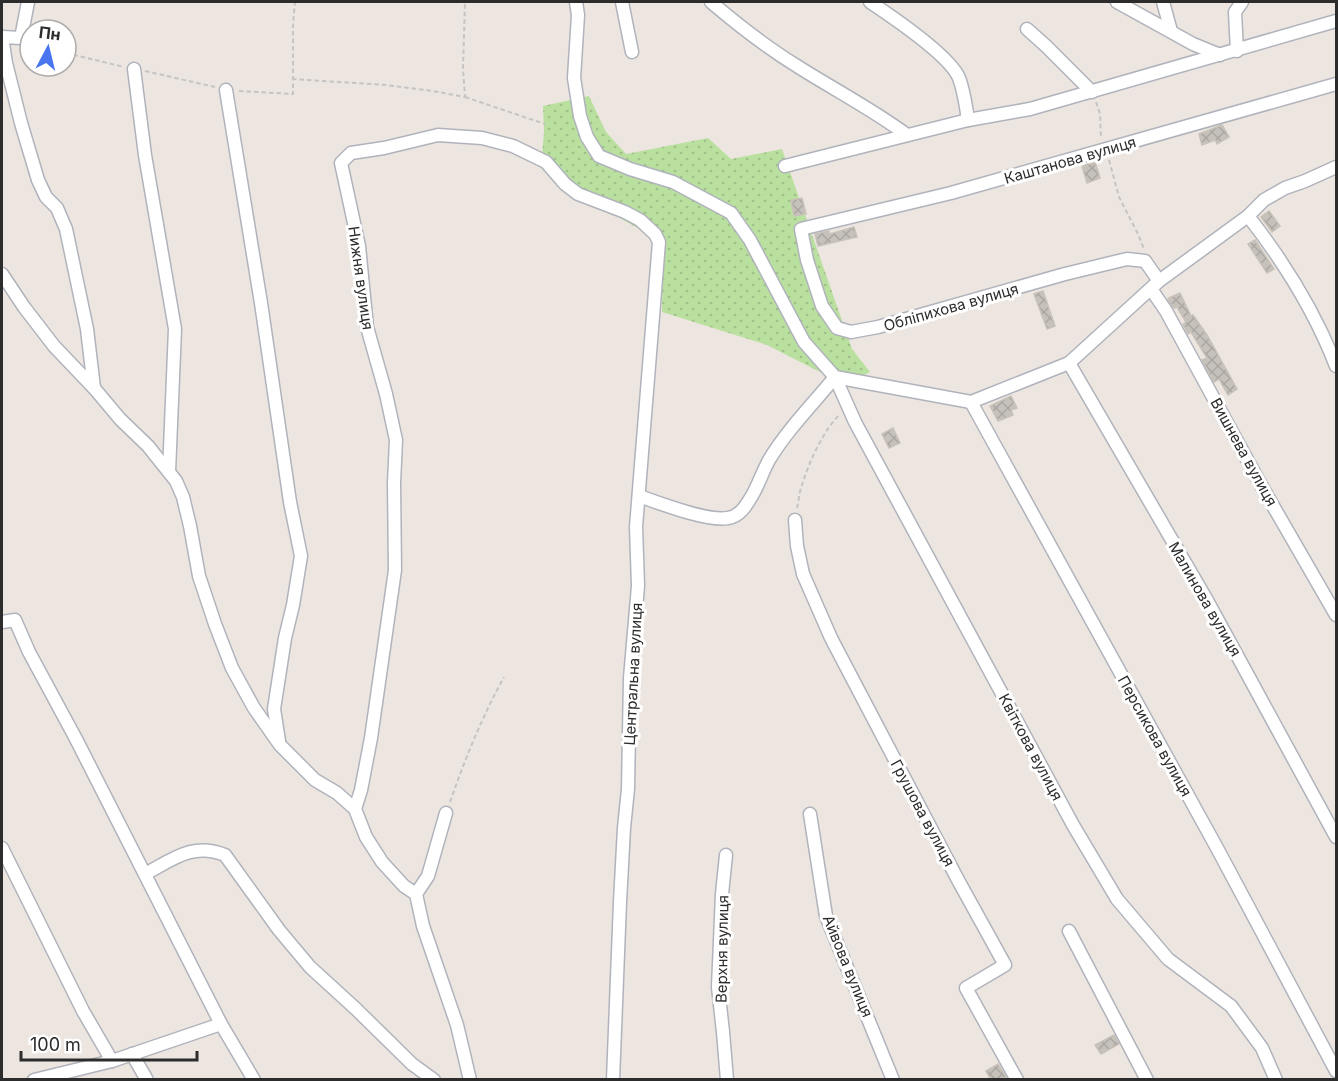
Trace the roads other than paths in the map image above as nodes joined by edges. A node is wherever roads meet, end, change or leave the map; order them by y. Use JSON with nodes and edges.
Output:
{"nodes":[{"id":1,"x":28,"y":2,"type":"edge"},
{"id":2,"x":576,"y":2,"type":"edge"},
{"id":3,"x":622,"y":2,"type":"edge"},
{"id":4,"x":711,"y":2,"type":"edge"},
{"id":5,"x":870,"y":2,"type":"edge"},
{"id":6,"x":1117,"y":2,"type":"edge"},
{"id":7,"x":1163,"y":2,"type":"edge"},
{"id":8,"x":1242,"y":2,"type":"edge"},
{"id":9,"x":1336,"y":21,"type":"edge"},
{"id":10,"x":1027,"y":29,"type":"dead end"},
{"id":11,"x":1171,"y":31,"type":"junction"},
{"id":12,"x":2,"y":37,"type":"edge"},
{"id":13,"x":1237,"y":51,"type":"junction"},
{"id":14,"x":632,"y":52,"type":"dead end"},
{"id":15,"x":1220,"y":56,"type":"junction"},
{"id":16,"x":134,"y":69,"type":"road end"},
{"id":17,"x":1336,"y":84,"type":"edge"},
{"id":18,"x":226,"y":90,"type":"road end"},
{"id":19,"x":1092,"y":92,"type":"junction"},
{"id":20,"x":968,"y":120,"type":"junction"},
{"id":21,"x":907,"y":135,"type":"junction"},
{"id":22,"x":785,"y":166,"type":"dead end"},
{"id":23,"x":1336,"y":167,"type":"edge"},
{"id":24,"x":1248,"y":216,"type":"junction"},
{"id":25,"x":801,"y":229,"type":"joint"},
{"id":26,"x":656,"y":270,"type":"joint"},
{"id":27,"x":2,"y":274,"type":"edge"},
{"id":28,"x":1155,"y":285,"type":"junction"},
{"id":29,"x":1070,"y":363,"type":"junction"},
{"id":30,"x":1336,"y":366,"type":"edge"},
{"id":31,"x":835,"y":377,"type":"junction"},
{"id":32,"x":94,"y":388,"type":"junction"},
{"id":33,"x":971,"y":402,"type":"junction"},
{"id":34,"x":169,"y":472,"type":"junction"},
{"id":35,"x":639,"y":496,"type":"junction"},
{"id":36,"x":795,"y":520,"type":"road end"},
{"id":37,"x":1336,"y":615,"type":"edge"},
{"id":38,"x":2,"y":622,"type":"edge"},
{"id":39,"x":280,"y":746,"type":"junction"},
{"id":40,"x":355,"y":809,"type":"junction"},
{"id":41,"x":446,"y":813,"type":"road end"},
{"id":42,"x":810,"y":814,"type":"dead end"},
{"id":43,"x":1336,"y":837,"type":"edge"},
{"id":44,"x":2,"y":848,"type":"edge"},
{"id":45,"x":726,"y":855,"type":"dead end"},
{"id":46,"x":146,"y":874,"type":"junction"},
{"id":47,"x":416,"y":894,"type":"junction"},
{"id":48,"x":1069,"y":931,"type":"dead end"},
{"id":49,"x":222,"y":1024,"type":"junction"},
{"id":50,"x":132,"y":1054,"type":"junction"},
{"id":51,"x":111,"y":1061,"type":"junction"},
{"id":52,"x":1336,"y":1071,"type":"edge"},
{"id":53,"x":34,"y":1080,"type":"edge"},
{"id":54,"x":147,"y":1080,"type":"edge"},
{"id":55,"x":254,"y":1080,"type":"edge"},
{"id":56,"x":434,"y":1080,"type":"edge"},
{"id":57,"x":470,"y":1080,"type":"edge"},
{"id":58,"x":613,"y":1080,"type":"edge"},
{"id":59,"x":727,"y":1080,"type":"edge"},
{"id":60,"x":893,"y":1080,"type":"edge"},
{"id":61,"x":1017,"y":1080,"type":"edge"},
{"id":62,"x":1147,"y":1080,"type":"edge"},
{"id":63,"x":1276,"y":1080,"type":"edge"}],
"edges":[{"from":1,"to":12,"type":"street"},
{"from":2,"to":31,"type":"street","name":"Квіткова вулиця"},
{"from":3,"to":14,"type":"street"},
{"from":4,"to":21,"type":"street"},
{"from":5,"to":20,"type":"street"},
{"from":6,"to":11,"type":"street"},
{"from":7,"to":11,"type":"street"},
{"from":8,"to":13,"type":"street"},
{"from":9,"to":13,"type":"street"},
{"from":10,"to":19,"type":"street"},
{"from":11,"to":15,"type":"street"},
{"from":12,"to":32,"type":"street"},
{"from":13,"to":15,"type":"street"},
{"from":15,"to":19,"type":"street"},
{"from":16,"to":34,"type":"street"},
{"from":17,"to":25,"type":"street","name":"Каштанова вулиця"},
{"from":18,"to":39,"type":"street"},
{"from":19,"to":20,"type":"street"},
{"from":20,"to":21,"type":"street"},
{"from":21,"to":22,"type":"street"},
{"from":23,"to":24,"type":"street"},
{"from":24,"to":28,"type":"street"},
{"from":24,"to":30,"type":"street"},
{"from":25,"to":28,"type":"street","name":"Обліпихова вулиця"},
{"from":26,"to":35,"type":"street","name":"Центральна вулиця"},
{"from":26,"to":40,"type":"street","name":"Нижня вулиця"},
{"from":27,"to":32,"type":"street"},
{"from":28,"to":29,"type":"street"},
{"from":28,"to":37,"type":"street","name":"Вишнева вулиця"},
{"from":29,"to":33,"type":"street"},
{"from":29,"to":43,"type":"street","name":"Малинова вулиця"},
{"from":31,"to":33,"type":"street"},
{"from":31,"to":35,"type":"street"},
{"from":31,"to":63,"type":"street","name":"Квіткова вулиця"},
{"from":32,"to":34,"type":"street"},
{"from":33,"to":52,"type":"street","name":"Персикова вулиця"},
{"from":34,"to":39,"type":"street"},
{"from":35,"to":58,"type":"street","name":"Центральна вулиця"},
{"from":36,"to":61,"type":"street","name":"Грушова вулиця"},
{"from":38,"to":46,"type":"street"},
{"from":39,"to":40,"type":"street"},
{"from":40,"to":47,"type":"street"},
{"from":41,"to":47,"type":"street"},
{"from":42,"to":60,"type":"street","name":"Айвова вулиця"},
{"from":44,"to":51,"type":"street"},
{"from":45,"to":59,"type":"street","name":"Верхня вулиця"},
{"from":46,"to":49,"type":"street"},
{"from":46,"to":56,"type":"street"},
{"from":47,"to":57,"type":"street"},
{"from":48,"to":62,"type":"street"},
{"from":49,"to":50,"type":"street"},
{"from":49,"to":55,"type":"street"},
{"from":50,"to":51,"type":"street"},
{"from":50,"to":54,"type":"street"},
{"from":51,"to":53,"type":"street"}]}
